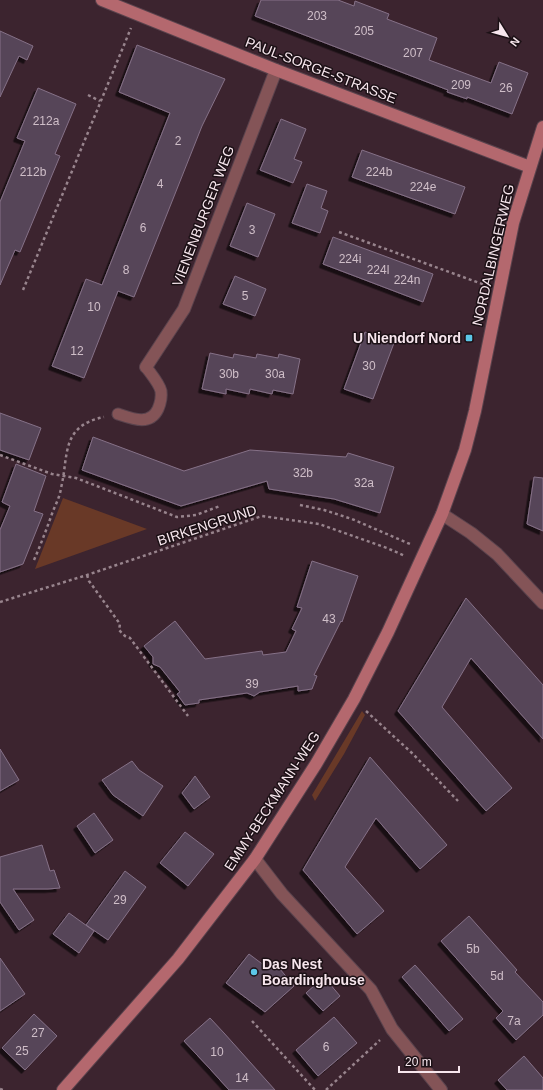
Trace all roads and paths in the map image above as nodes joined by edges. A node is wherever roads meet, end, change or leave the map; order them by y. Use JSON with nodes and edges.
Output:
{"nodes":[{"id":1,"x":102,"y":0,"type":"edge"},
{"id":2,"x":136,"y":14,"type":"junction"},
{"id":3,"x":276,"y":70,"type":"junction"},
{"id":4,"x":88,"y":95,"type":"dead end"},
{"id":5,"x":100,"y":101,"type":"junction"},
{"id":6,"x":543,"y":127,"type":"edge"},
{"id":7,"x":530,"y":167,"type":"junction"},
{"id":8,"x":339,"y":232,"type":"dead end"},
{"id":9,"x":22,"y":290,"type":"dead end"},
{"id":10,"x":499,"y":290,"type":"junction"},
{"id":11,"x":146,"y":367,"type":"joint"},
{"id":12,"x":118,"y":414,"type":"joint"},
{"id":13,"x":0,"y":455,"type":"edge"},
{"id":14,"x":63,"y":475,"type":"junction"},
{"id":15,"x":300,"y":505,"type":"dead end"},
{"id":16,"x":220,"y":506,"type":"dead end"},
{"id":17,"x":442,"y":514,"type":"junction"},
{"id":18,"x":423,"y":557,"type":"junction"},
{"id":19,"x":34,"y":560,"type":"dead end"},
{"id":20,"x":87,"y":575,"type":"junction"},
{"id":21,"x":0,"y":602,"type":"edge"},
{"id":22,"x":543,"y":603,"type":"edge"},
{"id":23,"x":354,"y":699,"type":"junction"},
{"id":24,"x":188,"y":716,"type":"dead end"},
{"id":25,"x":458,"y":801,"type":"dead end"},
{"id":26,"x":255,"y":859,"type":"junction"},
{"id":27,"x":252,"y":1021,"type":"dead end"},
{"id":28,"x":392,"y":1029,"type":"junction"},
{"id":29,"x":0,"y":1089,"type":"edge"},
{"id":30,"x":3,"y":1090,"type":"edge"},
{"id":31,"x":64,"y":1090,"type":"edge"},
{"id":32,"x":315,"y":1090,"type":"edge"},
{"id":33,"x":326,"y":1090,"type":"edge"},
{"id":34,"x":441,"y":1090,"type":"edge"}],
"edges":[{"from":1,"to":2,"type":"street","name":"PAUL-SORGE-STRASSE"},
{"from":2,"to":3,"type":"street","name":"PAUL-SORGE-STRASSE"},
{"from":2,"to":5,"type":"path"},
{"from":3,"to":7,"type":"street","name":"PAUL-SORGE-STRASSE"},
{"from":3,"to":11,"type":"street","name":"VIENENBURGER WEG"},
{"from":4,"to":5,"type":"path"},
{"from":5,"to":9,"type":"path"},
{"from":6,"to":7,"type":"street","name":"NORDALBINGERWEG"},
{"from":7,"to":10,"type":"street","name":"NORDALBINGERWEG"},
{"from":8,"to":10,"type":"path"},
{"from":10,"to":17,"type":"street","name":"NORDALBINGERWEG"},
{"from":11,"to":12,"type":"lane"},
{"from":12,"to":14,"type":"path"},
{"from":13,"to":14,"type":"path"},
{"from":14,"to":16,"type":"path"},
{"from":14,"to":19,"type":"path"},
{"from":15,"to":18,"type":"path"},
{"from":17,"to":18,"type":"street","name":"EMMY-BECKMANN-WEG"},
{"from":17,"to":22,"type":"street"},
{"from":18,"to":20,"type":"path","name":"BIRKENGRUND"},
{"from":18,"to":23,"type":"street","name":"EMMY-BECKMANN-WEG"},
{"from":20,"to":21,"type":"path","name":"BIRKENGRUND"},
{"from":20,"to":24,"type":"path"},
{"from":23,"to":25,"type":"path"},
{"from":23,"to":26,"type":"street","name":"EMMY-BECKMANN-WEG"},
{"from":26,"to":28,"type":"street"},
{"from":26,"to":31,"type":"street","name":"EMMY-BECKMANN-WEG"},
{"from":27,"to":32,"type":"path"},
{"from":28,"to":33,"type":"path"},
{"from":28,"to":34,"type":"street"},
{"from":29,"to":30,"type":"path"}]}
